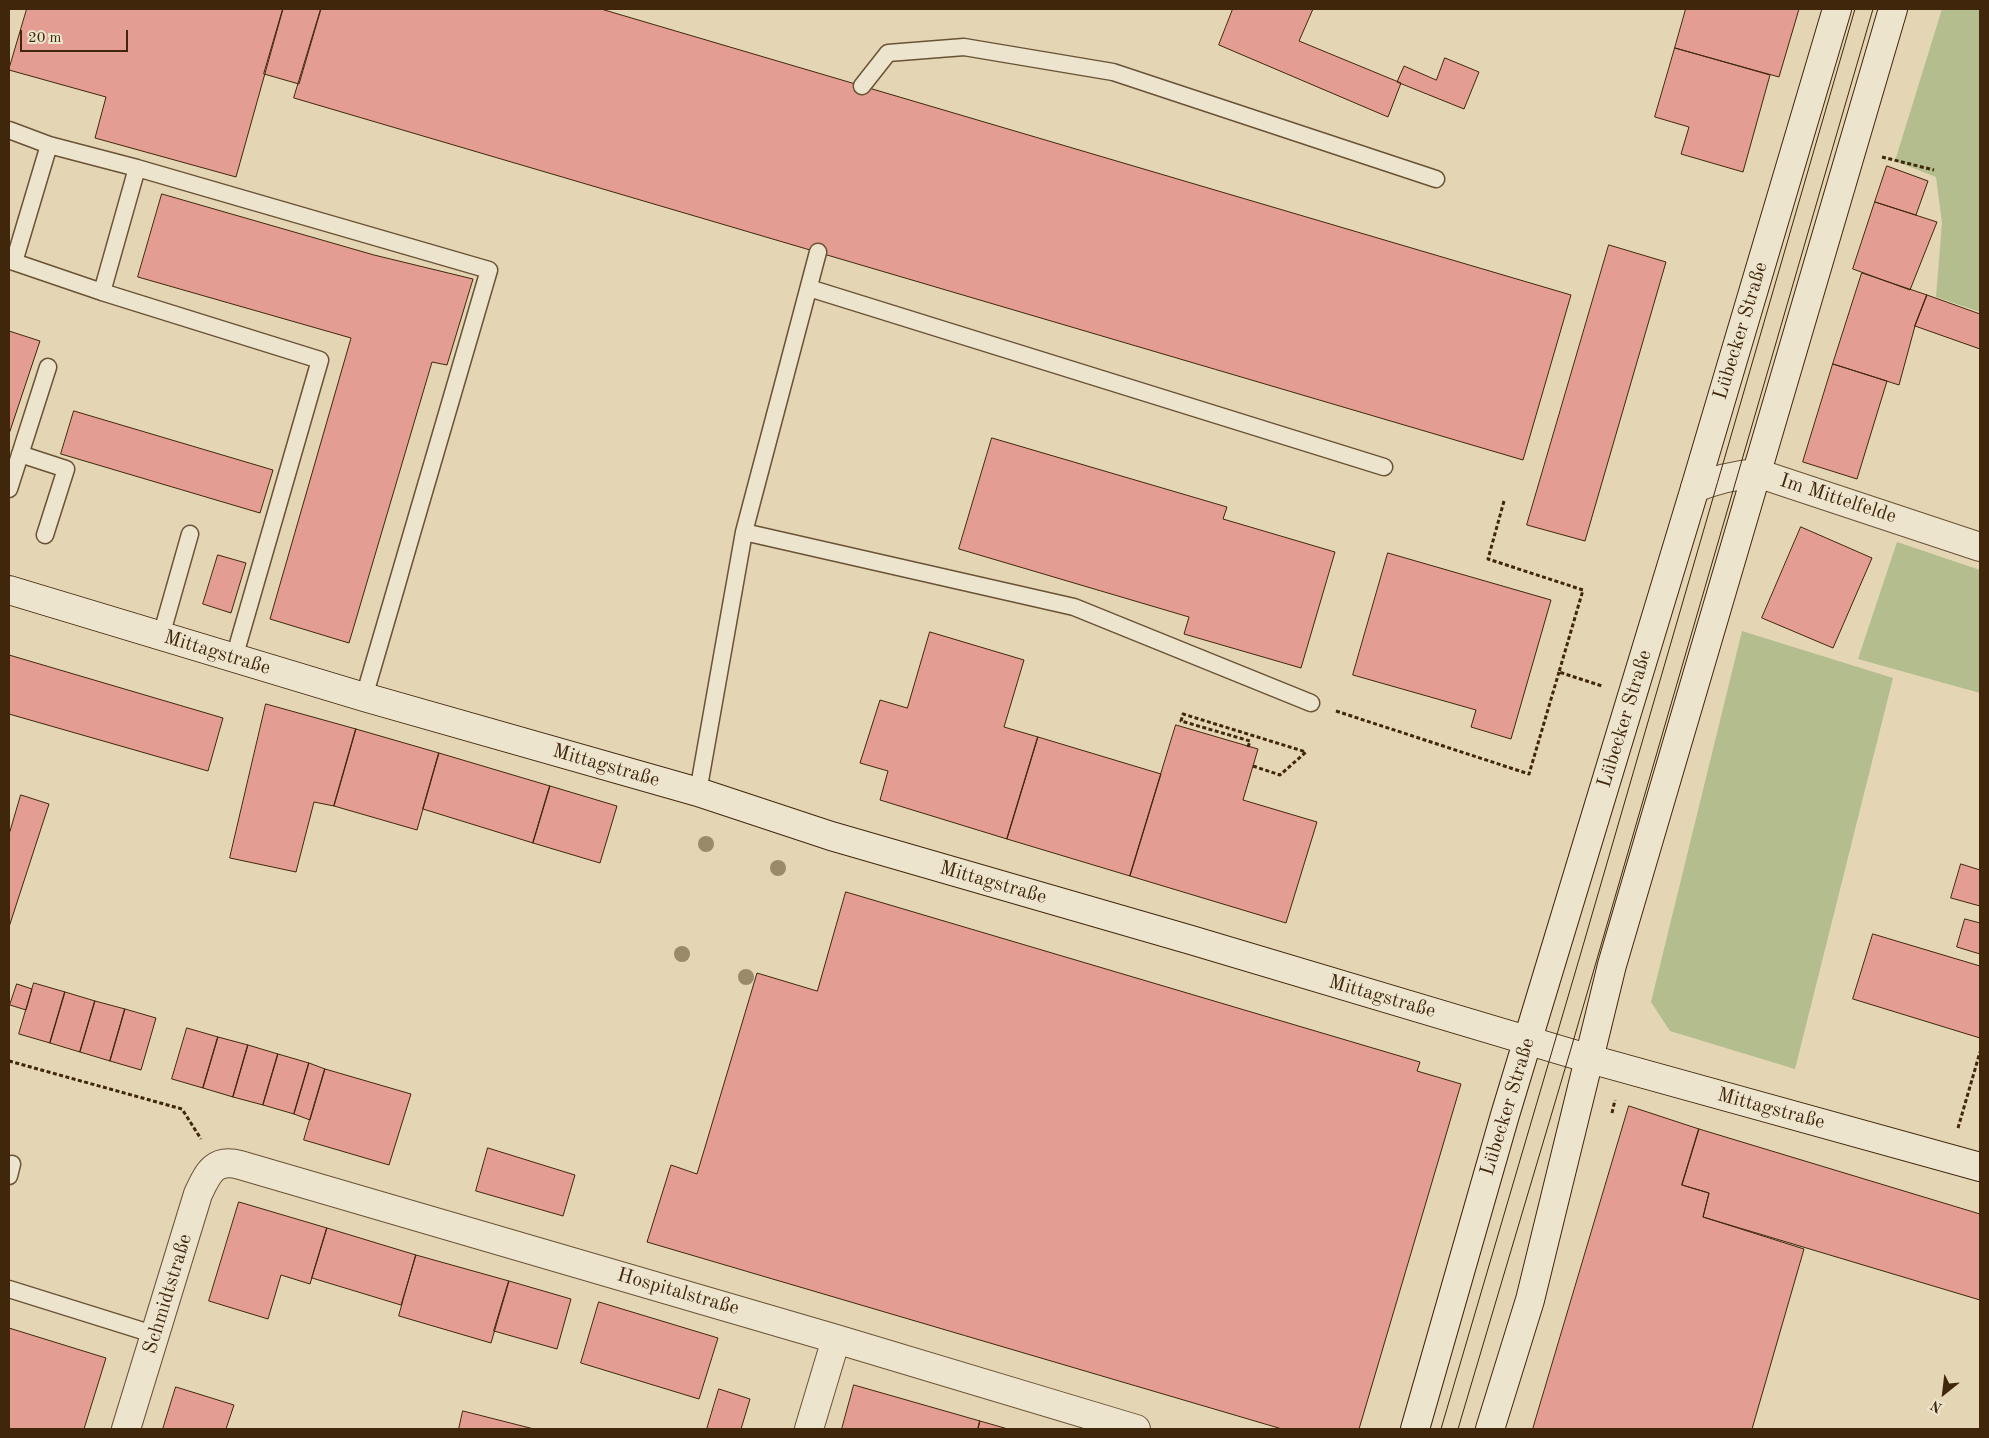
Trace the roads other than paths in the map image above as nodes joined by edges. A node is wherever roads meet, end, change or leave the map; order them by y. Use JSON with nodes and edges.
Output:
{"nodes":[{"id":1,"x":1837,"y":9,"type":"edge"},
{"id":2,"x":1893,"y":9,"type":"edge"},
{"id":3,"x":862,"y":86,"type":"dead end"},
{"id":4,"x":9,"y":130,"type":"edge"},
{"id":5,"x":49,"y":145,"type":"junction"},
{"id":6,"x":137,"y":168,"type":"junction"},
{"id":7,"x":1436,"y":179,"type":"dead end"},
{"id":8,"x":818,"y":252,"type":"dead end"},
{"id":9,"x":11,"y":260,"type":"edge"},
{"id":10,"x":808,"y":288,"type":"junction"},
{"id":11,"x":102,"y":292,"type":"junction"},
{"id":12,"x":48,"y":367,"type":"dead end"},
{"id":13,"x":20,"y":454,"type":"junction"},
{"id":14,"x":1384,"y":468,"type":"dead end"},
{"id":15,"x":1757,"y":473,"type":"junction"},
{"id":16,"x":1695,"y":488,"type":"junction"},
{"id":17,"x":9,"y":489,"type":"edge"},
{"id":18,"x":744,"y":532,"type":"junction"},
{"id":19,"x":190,"y":534,"type":"dead end"},
{"id":20,"x":45,"y":535,"type":"dead end"},
{"id":21,"x":1980,"y":547,"type":"edge"},
{"id":22,"x":9,"y":590,"type":"edge"},
{"id":23,"x":161,"y":636,"type":"junction"},
{"id":24,"x":234,"y":658,"type":"junction"},
{"id":25,"x":364,"y":697,"type":"junction"},
{"id":26,"x":1311,"y":703,"type":"road end"},
{"id":27,"x":698,"y":792,"type":"junction"},
{"id":28,"x":1528,"y":1040,"type":"junction"},
{"id":29,"x":1590,"y":1059,"type":"junction"},
{"id":30,"x":218,"y":1164,"type":"joint"},
{"id":31,"x":1980,"y":1167,"type":"edge"},
{"id":32,"x":9,"y":1289,"type":"edge"},
{"id":33,"x":156,"y":1335,"type":"junction"},
{"id":34,"x":836,"y":1338,"type":"junction"},
{"id":35,"x":1096,"y":1423,"type":"edge"},
{"id":36,"x":126,"y":1429,"type":"edge"},
{"id":37,"x":809,"y":1429,"type":"edge"},
{"id":38,"x":1136,"y":1429,"type":"edge"},
{"id":39,"x":1415,"y":1429,"type":"edge"},
{"id":40,"x":1490,"y":1429,"type":"edge"}],
"edges":[{"from":1,"to":16,"type":"street","name":"Lübecker Straße"},
{"from":2,"to":15,"type":"street"},
{"from":3,"to":7,"type":"lane"},
{"from":4,"to":5,"type":"lane"},
{"from":5,"to":6,"type":"lane"},
{"from":5,"to":9,"type":"lane"},
{"from":6,"to":11,"type":"lane"},
{"from":6,"to":25,"type":"lane"},
{"from":8,"to":10,"type":"lane"},
{"from":9,"to":11,"type":"lane"},
{"from":10,"to":14,"type":"lane"},
{"from":10,"to":18,"type":"lane"},
{"from":11,"to":24,"type":"lane"},
{"from":12,"to":13,"type":"lane"},
{"from":13,"to":17,"type":"lane"},
{"from":13,"to":20,"type":"lane"},
{"from":15,"to":16,"type":"street","name":"Im Mittelfelde"},
{"from":15,"to":21,"type":"street","name":"Im Mittelfelde"},
{"from":15,"to":29,"type":"street"},
{"from":16,"to":28,"type":"street","name":"Lübecker Straße"},
{"from":18,"to":26,"type":"lane"},
{"from":18,"to":27,"type":"lane"},
{"from":19,"to":23,"type":"lane"},
{"from":22,"to":23,"type":"street","name":"Mittagstraße"},
{"from":23,"to":24,"type":"street","name":"Mittagstraße"},
{"from":24,"to":25,"type":"street","name":"Mittagstraße"},
{"from":25,"to":27,"type":"street","name":"Mittagstraße"},
{"from":27,"to":28,"type":"street","name":"Mittagstraße"},
{"from":28,"to":29,"type":"street","name":"Mittagstraße"},
{"from":28,"to":39,"type":"street","name":"Lübecker Straße"},
{"from":29,"to":31,"type":"street","name":"Mittagstraße"},
{"from":29,"to":40,"type":"street"},
{"from":30,"to":33,"type":"street","name":"Schmidtstraße"},
{"from":30,"to":34,"type":"street","name":"Hospitalstraße"},
{"from":32,"to":33,"type":"lane"},
{"from":33,"to":36,"type":"street","name":"Schmidtstraße"},
{"from":34,"to":35,"type":"street","name":"Hospitalstraße"},
{"from":34,"to":37,"type":"street"},
{"from":35,"to":38,"type":"street","name":"Hospitalstraße"}]}
